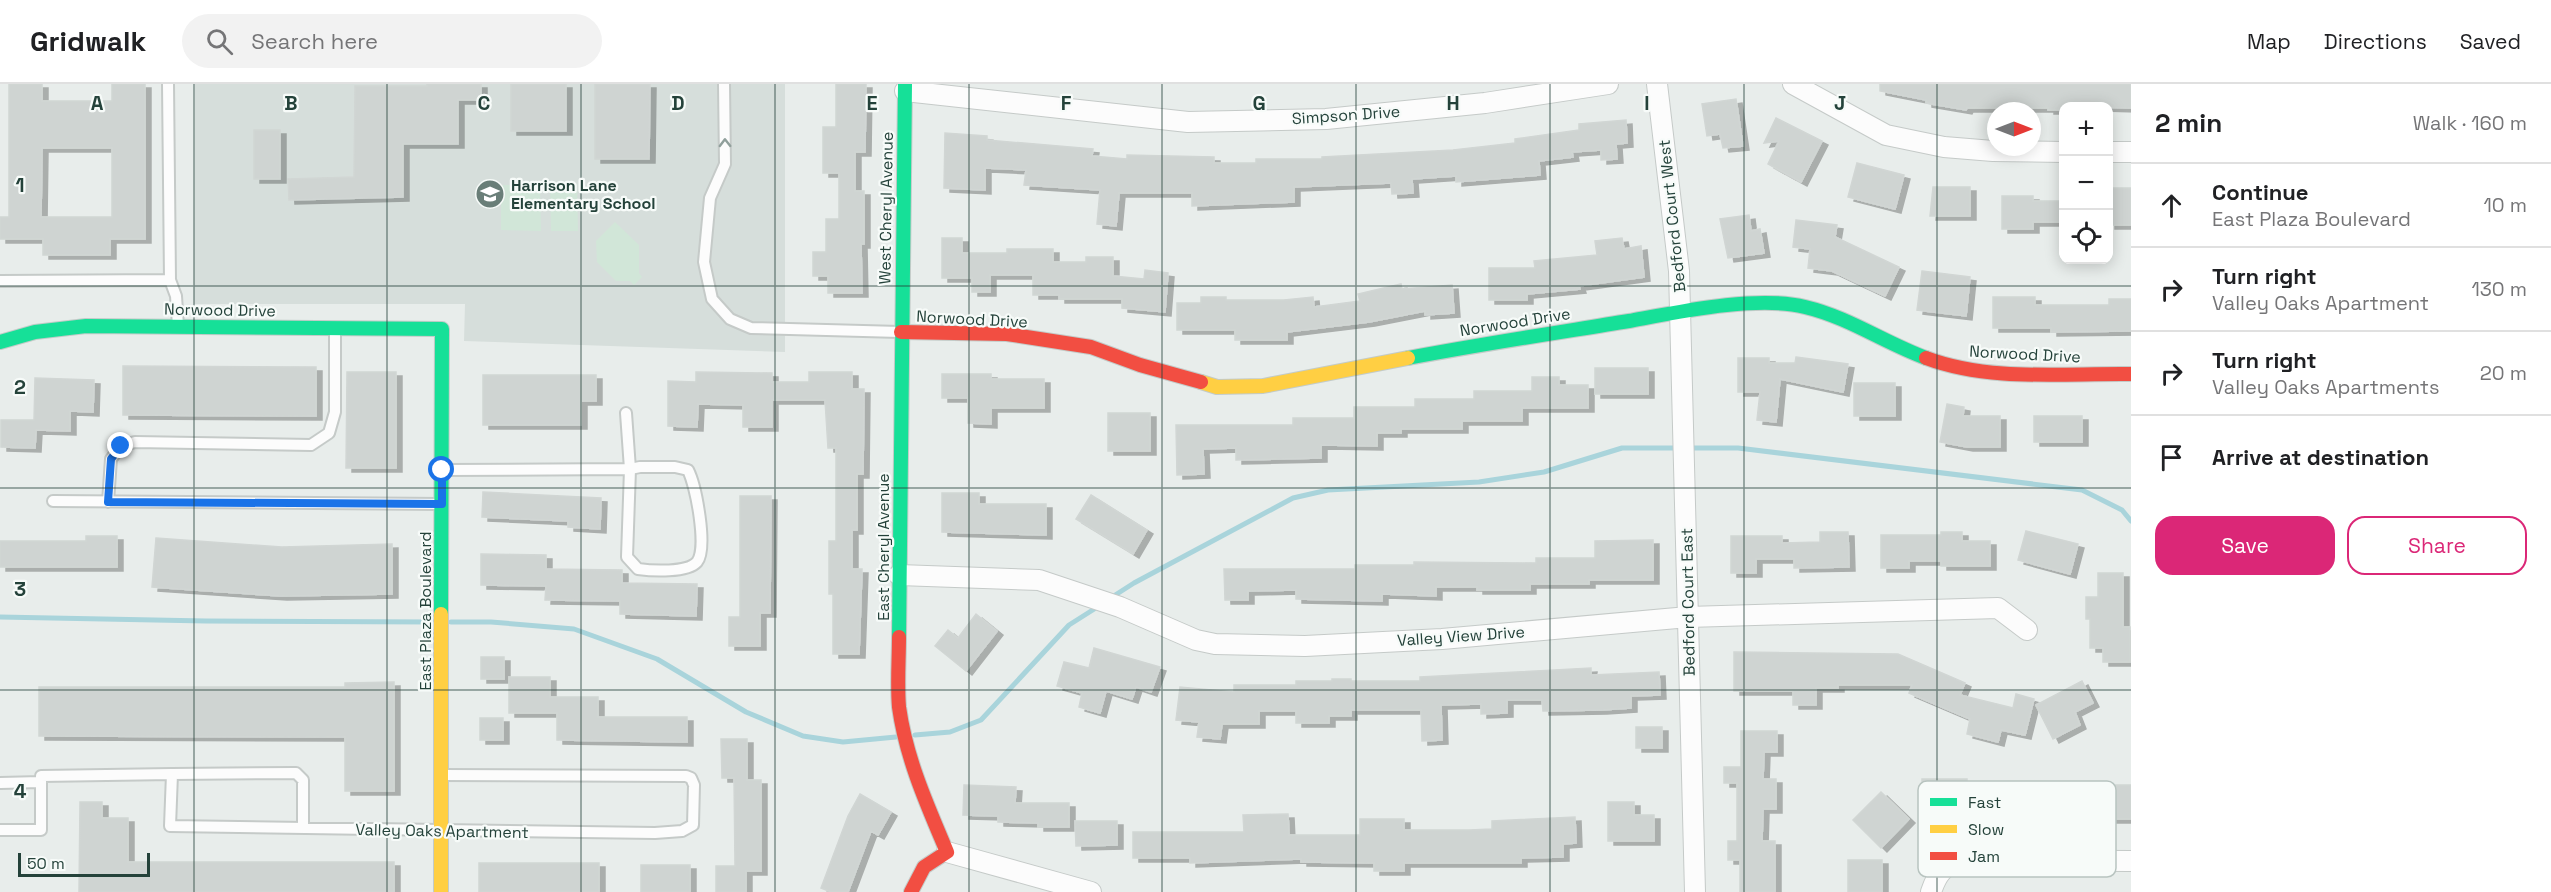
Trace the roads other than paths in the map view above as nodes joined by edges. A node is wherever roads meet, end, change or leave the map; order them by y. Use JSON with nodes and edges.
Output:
{"nodes":[{"id":1,"x":168,"y":84,"type":"edge"},
{"id":2,"x":724,"y":84,"type":"edge"},
{"id":3,"x":1608,"y":84,"type":"edge"},
{"id":4,"x":1658,"y":84,"type":"edge"},
{"id":5,"x":1792,"y":84,"type":"edge"},
{"id":6,"x":905,"y":87,"type":"edge"},
{"id":7,"x":2059,"y":152,"type":"edge"},
{"id":8,"x":2113,"y":152,"type":"edge"},
{"id":9,"x":2131,"y":152,"type":"edge"},
{"id":10,"x":170,"y":280,"type":"junction"},
{"id":11,"x":0,"y":281,"type":"edge"},
{"id":12,"x":1681,"y":312,"type":"junction"},
{"id":13,"x":178,"y":326,"type":"junction"},
{"id":14,"x":335,"y":328,"type":"junction"},
{"id":15,"x":442,"y":330,"type":"joint"},
{"id":16,"x":901,"y":332,"type":"junction"},
{"id":17,"x":0,"y":342,"type":"edge"},
{"id":18,"x":2131,"y":374,"type":"edge"},
{"id":19,"x":626,"y":413,"type":"dead end"},
{"id":20,"x":630,"y":469,"type":"junction"},
{"id":21,"x":442,"y":470,"type":"junction"},
{"id":22,"x":53,"y":501,"type":"dead end"},
{"id":23,"x":108,"y":502,"type":"junction"},
{"id":24,"x":442,"y":504,"type":"junction"},
{"id":25,"x":899,"y":574,"type":"junction"},
{"id":26,"x":1688,"y":617,"type":"junction"},
{"id":27,"x":2027,"y":630,"type":"dead end"},
{"id":28,"x":172,"y":774,"type":"junction"},
{"id":29,"x":441,"y":775,"type":"junction"},
{"id":30,"x":0,"y":783,"type":"edge"},
{"id":31,"x":41,"y":783,"type":"junction"},
{"id":32,"x":303,"y":828,"type":"junction"},
{"id":33,"x":0,"y":830,"type":"edge"},
{"id":34,"x":441,"y":831,"type":"junction"},
{"id":35,"x":947,"y":852,"type":"junction"},
{"id":36,"x":2116,"y":861,"type":"edge"},
{"id":37,"x":2131,"y":861,"type":"edge"},
{"id":38,"x":1937,"y":877,"type":"edge"},
{"id":39,"x":441,"y":892,"type":"edge"},
{"id":40,"x":911,"y":892,"type":"edge"},
{"id":41,"x":1091,"y":892,"type":"edge"},
{"id":42,"x":1695,"y":892,"type":"edge"},
{"id":43,"x":1931,"y":892,"type":"edge"}],
"edges":[{"from":1,"to":10,"type":"lane"},
{"from":16,"to":2,"type":"lane","one_way":true},
{"from":3,"to":6,"type":"street","name":"Simpson Drive"},
{"from":4,"to":12,"type":"street","name":"Bedford Court West"},
{"from":5,"to":7,"type":"street"},
{"from":6,"to":16,"type":"street","name":"West Cheryl Avenue"},
{"from":8,"to":9,"type":"street"},
{"from":10,"to":11,"type":"lane"},
{"from":10,"to":13,"type":"lane"},
{"from":12,"to":16,"type":"street","name":"Norwood Drive"},
{"from":12,"to":18,"type":"street","name":"Norwood Drive"},
{"from":12,"to":26,"type":"street","name":"Bedford Court East"},
{"from":13,"to":14,"type":"street","name":"Norwood Drive"},
{"from":13,"to":17,"type":"street","name":"Norwood Drive"},
{"from":14,"to":15,"type":"street","name":"Norwood Drive"},
{"from":14,"to":23,"type":"lane"},
{"from":15,"to":21,"type":"street","name":"East Plaza Boulevard"},
{"from":16,"to":25,"type":"street","name":"East Cheryl Avenue"},
{"from":19,"to":20,"type":"lane"},
{"from":20,"to":20,"type":"lane"},
{"from":20,"to":21,"type":"lane"},
{"from":21,"to":24,"type":"street","name":"East Plaza Boulevard"},
{"from":22,"to":23,"type":"lane"},
{"from":23,"to":24,"type":"lane"},
{"from":24,"to":29,"type":"street","name":"East Plaza Boulevard"},
{"from":25,"to":26,"type":"street","name":"Valley View Drive"},
{"from":25,"to":35,"type":"street","name":"East Cheryl Avenue"},
{"from":26,"to":27,"type":"street","name":"Valley View Drive"},
{"from":26,"to":42,"type":"street","name":"Bedford Court East"},
{"from":28,"to":31,"type":"lane"},
{"from":28,"to":32,"type":"lane"},
{"from":28,"to":32,"type":"lane","name":"Valley Oaks Apartment"},
{"from":29,"to":34,"type":"street","name":"East Plaza Boulevard"},
{"from":29,"to":34,"type":"lane","name":"Valley Oaks Apartment"},
{"from":30,"to":31,"type":"lane"},
{"from":31,"to":33,"type":"lane"},
{"from":32,"to":34,"type":"lane","name":"Valley Oaks Apartment"},
{"from":34,"to":39,"type":"street","name":"East Plaza Boulevard"},
{"from":35,"to":40,"type":"street"},
{"from":35,"to":41,"type":"street"},
{"from":36,"to":37,"type":"street"},
{"from":38,"to":43,"type":"street"}]}
